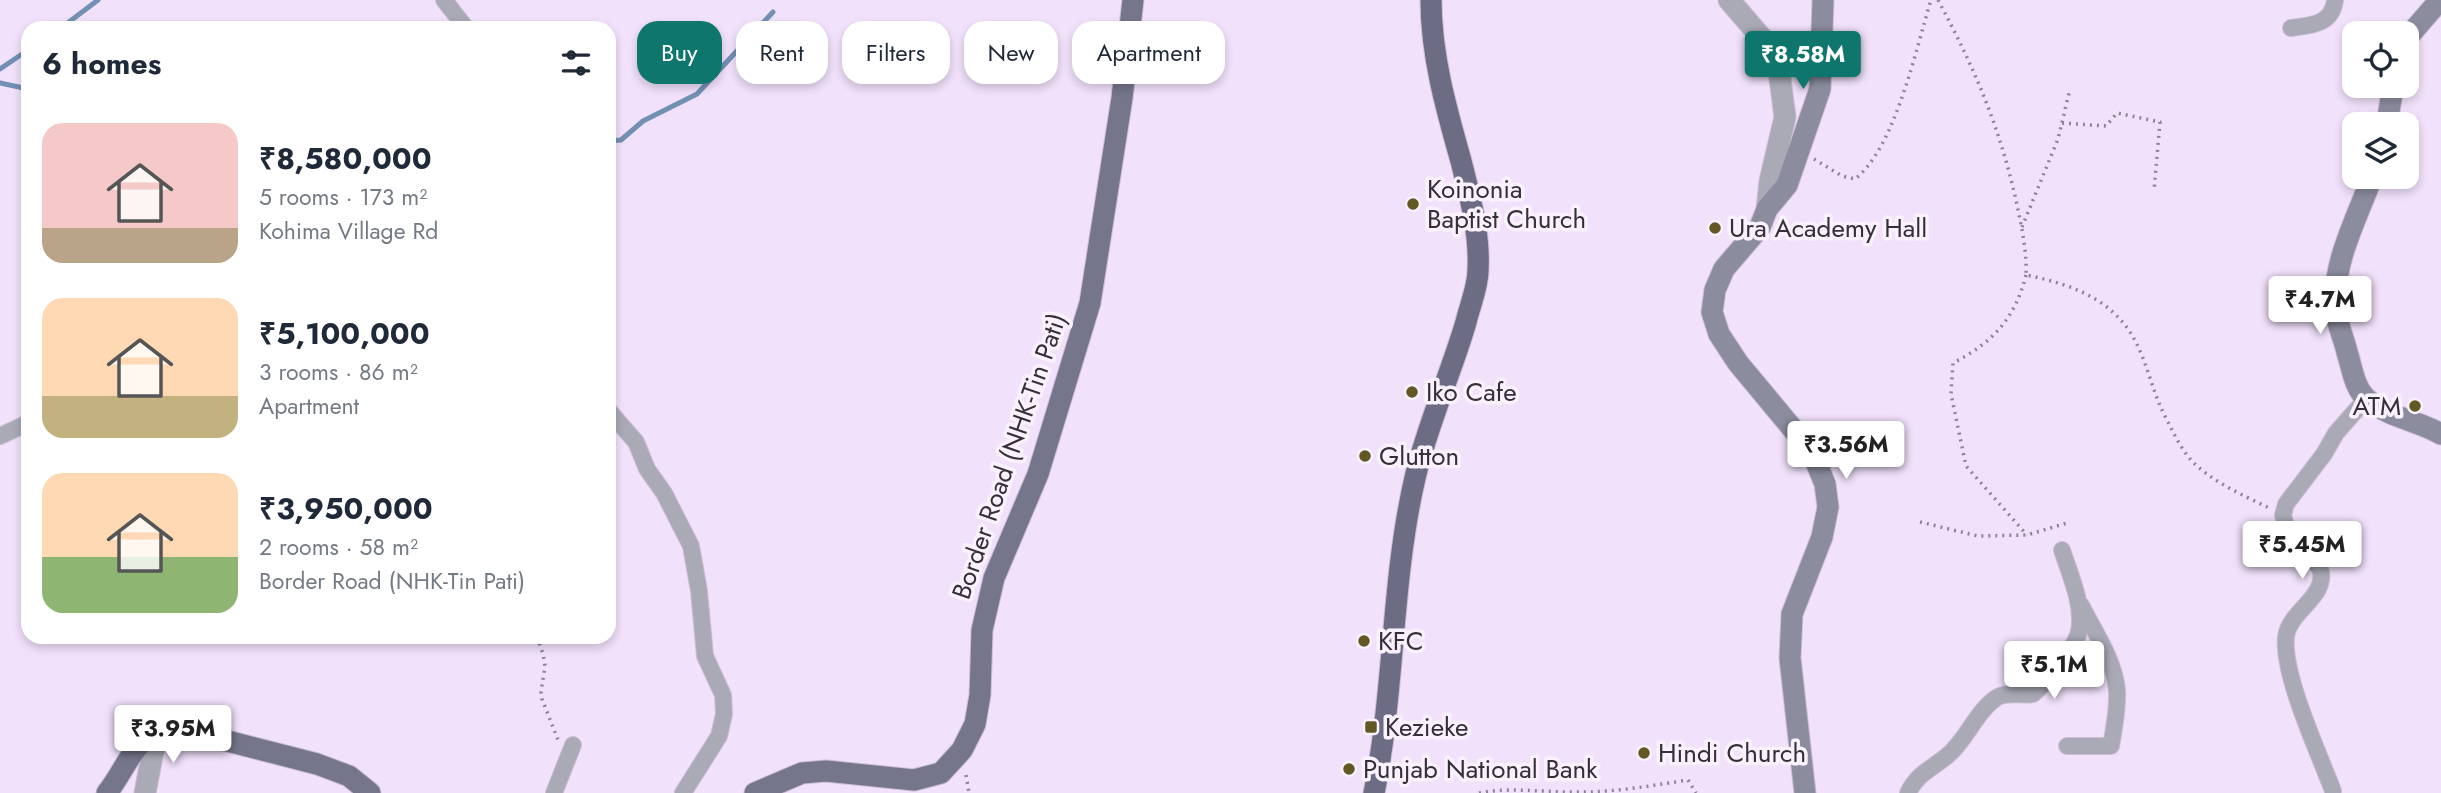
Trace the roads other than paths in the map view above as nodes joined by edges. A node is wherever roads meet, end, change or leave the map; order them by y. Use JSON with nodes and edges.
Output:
{"nodes":[{"id":1,"x":444,"y":0,"type":"edge"},
{"id":2,"x":1133,"y":0,"type":"edge"},
{"id":3,"x":1431,"y":0,"type":"edge"},
{"id":4,"x":1729,"y":0,"type":"edge"},
{"id":5,"x":1822,"y":0,"type":"edge"},
{"id":6,"x":2334,"y":0,"type":"edge"},
{"id":7,"x":2440,"y":0,"type":"edge"},
{"id":8,"x":461,"y":21,"type":"edge"},
{"id":9,"x":2419,"y":24,"type":"edge"},
{"id":10,"x":2291,"y":28,"type":"dead end"},
{"id":11,"x":2368,"y":189,"type":"edge"},
{"id":12,"x":1766,"y":209,"type":"junction"},
{"id":13,"x":2365,"y":399,"type":"junction"},
{"id":14,"x":616,"y":419,"type":"edge"},
{"id":15,"x":21,"y":426,"type":"edge"},
{"id":16,"x":2441,"y":434,"type":"edge"},
{"id":17,"x":0,"y":436,"type":"edge"},
{"id":18,"x":2062,"y":550,"type":"dead end"},
{"id":19,"x":2077,"y":596,"type":"junction"},
{"id":20,"x":157,"y":730,"type":"junction"},
{"id":21,"x":573,"y":746,"type":"dead end"},
{"id":22,"x":2067,"y":746,"type":"dead end"},
{"id":23,"x":2333,"y":791,"type":"dead end"},
{"id":24,"x":107,"y":793,"type":"edge"},
{"id":25,"x":145,"y":793,"type":"edge"},
{"id":26,"x":370,"y":793,"type":"edge"},
{"id":27,"x":554,"y":793,"type":"edge"},
{"id":28,"x":683,"y":793,"type":"edge"},
{"id":29,"x":755,"y":793,"type":"edge"},
{"id":30,"x":1374,"y":793,"type":"edge"},
{"id":31,"x":1805,"y":793,"type":"edge"},
{"id":32,"x":1908,"y":793,"type":"edge"}],
"edges":[{"from":1,"to":8,"type":"street"},
{"from":2,"to":29,"type":"main road","name":"Border Road (NHK-Tin Pati)"},
{"from":3,"to":30,"type":"highway"},
{"from":4,"to":12,"type":"street"},
{"from":5,"to":12,"type":"main road"},
{"from":6,"to":10,"type":"street"},
{"from":7,"to":9,"type":"main road"},
{"from":11,"to":13,"type":"main road"},
{"from":12,"to":31,"type":"main road"},
{"from":13,"to":16,"type":"main road"},
{"from":13,"to":23,"type":"street"},
{"from":14,"to":28,"type":"street"},
{"from":15,"to":17,"type":"street"},
{"from":18,"to":19,"type":"street"},
{"from":19,"to":22,"type":"street"},
{"from":19,"to":32,"type":"street"},
{"from":20,"to":24,"type":"main road"},
{"from":20,"to":25,"type":"street"},
{"from":20,"to":26,"type":"main road"},
{"from":21,"to":27,"type":"street"}]}
